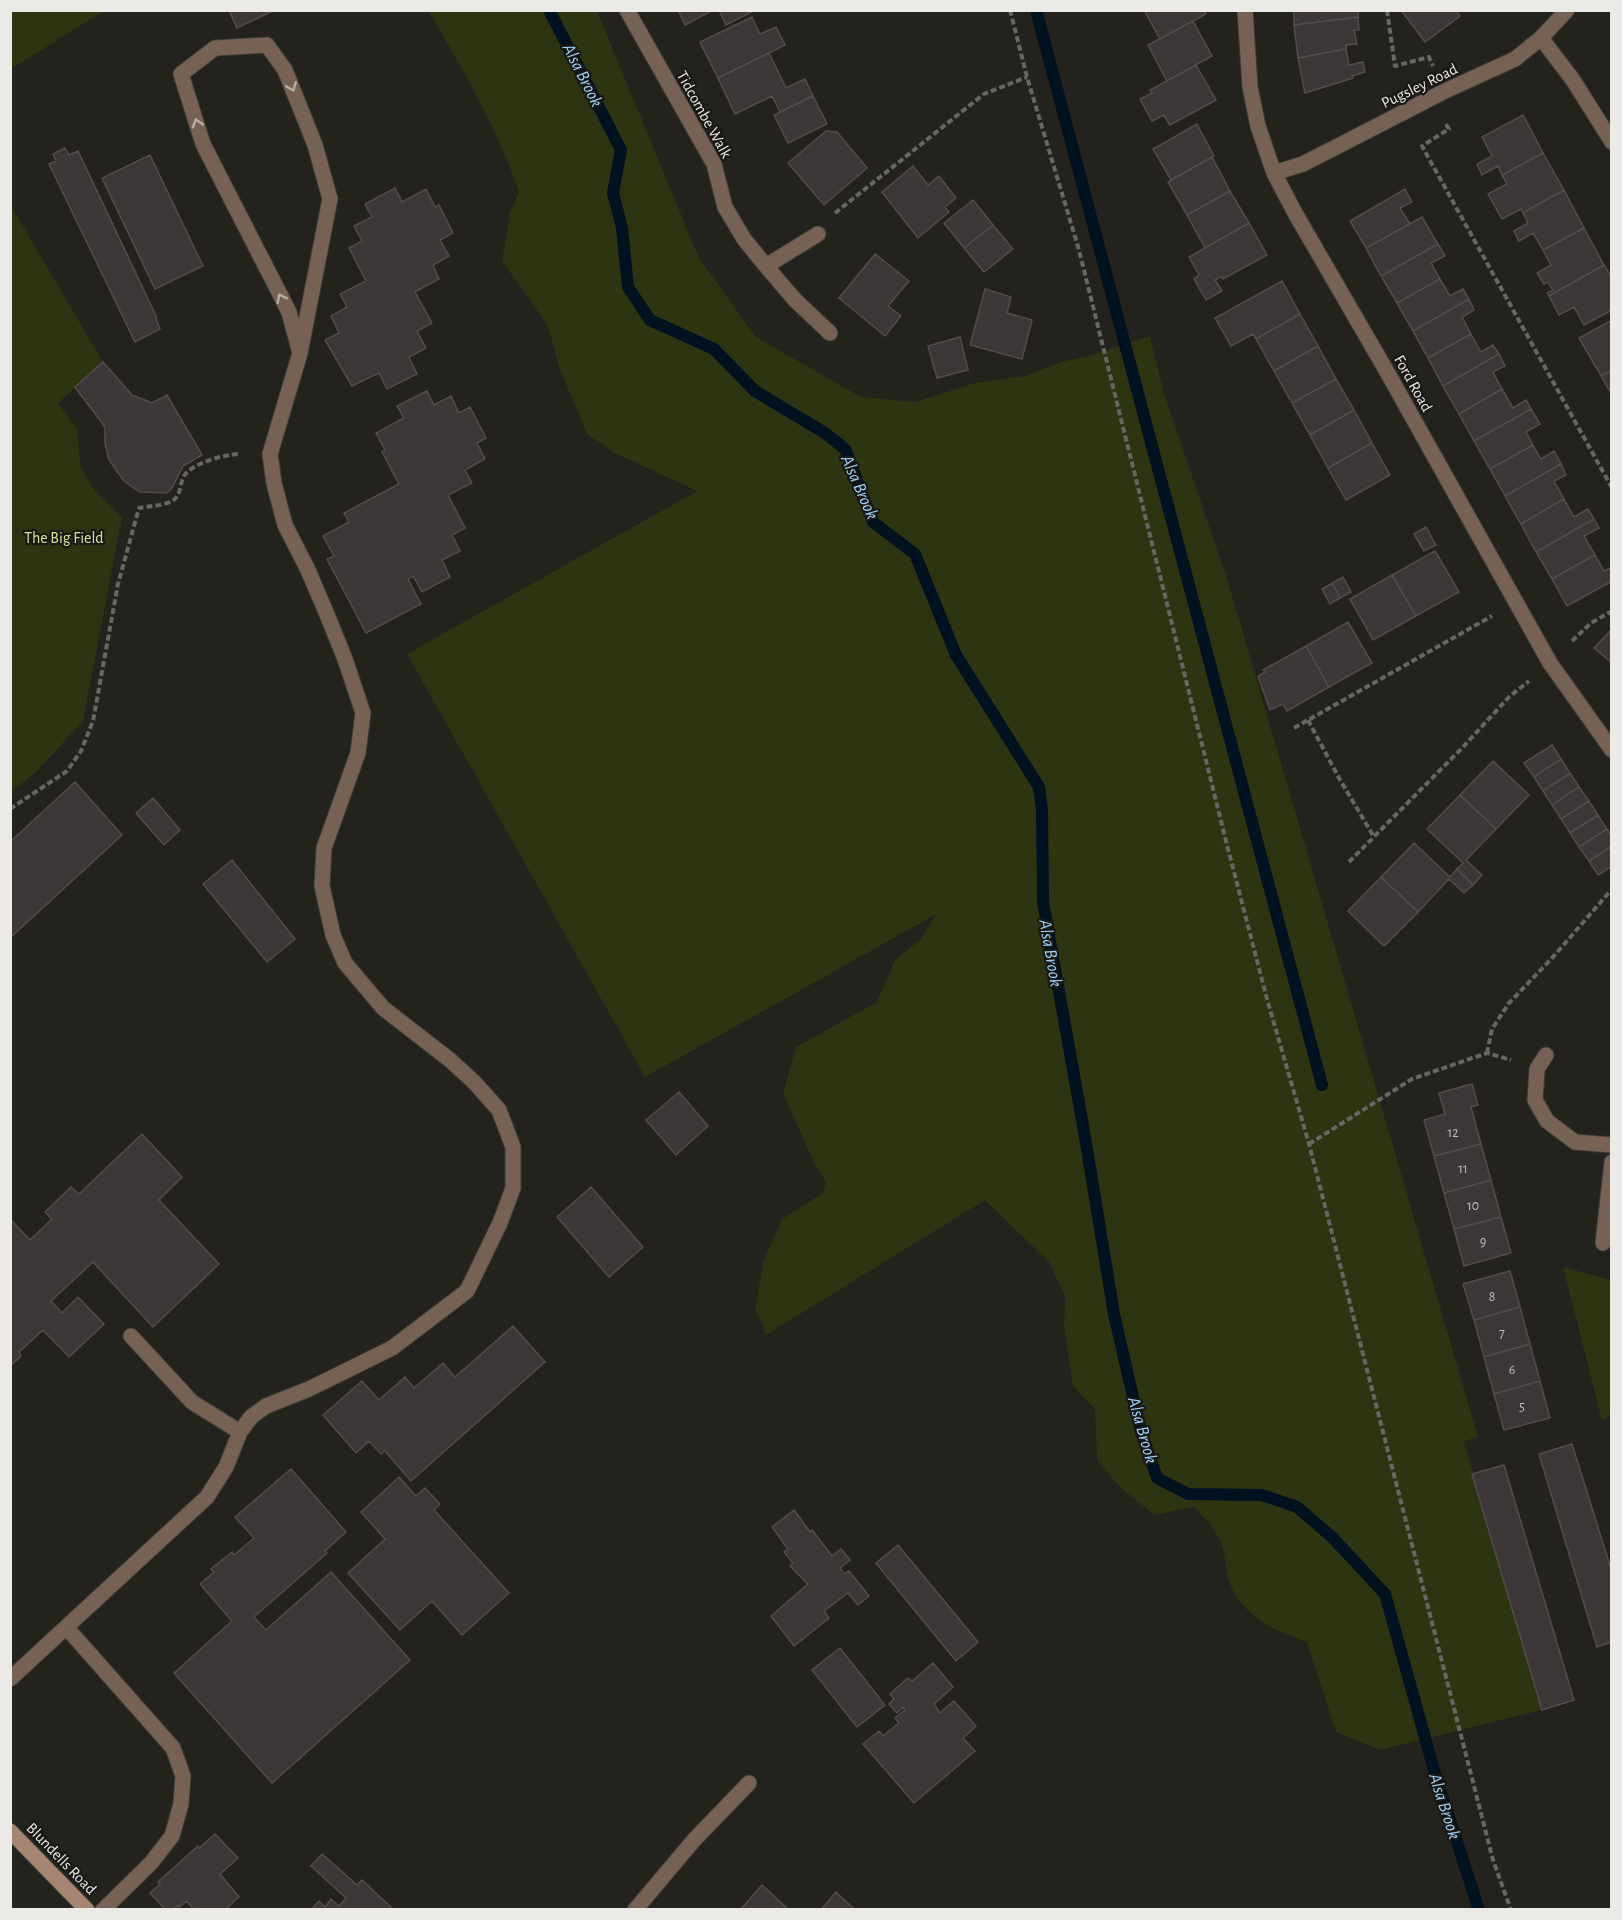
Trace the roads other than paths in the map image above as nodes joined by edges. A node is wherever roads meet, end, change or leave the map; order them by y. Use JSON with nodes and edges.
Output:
{"nodes":[{"id":1,"x":627,"y":10,"type":"edge"},
{"id":2,"x":1245,"y":10,"type":"edge"},
{"id":3,"x":1567,"y":10,"type":"edge"},
{"id":4,"x":1541,"y":38,"type":"junction"},
{"id":5,"x":1611,"y":142,"type":"edge"},
{"id":6,"x":1274,"y":173,"type":"junction"},
{"id":7,"x":818,"y":234,"type":"road end"},
{"id":8,"x":766,"y":266,"type":"junction"},
{"id":9,"x":830,"y":333,"type":"dead end"},
{"id":10,"x":300,"y":353,"type":"junction"},
{"id":11,"x":1611,"y":750,"type":"edge"},
{"id":12,"x":1546,"y":1055,"type":"dead end"},
{"id":13,"x":1611,"y":1145,"type":"edge"},
{"id":14,"x":1611,"y":1162,"type":"edge"},
{"id":15,"x":1603,"y":1243,"type":"dead end"},
{"id":16,"x":131,"y":1336,"type":"dead end"},
{"id":17,"x":240,"y":1432,"type":"junction"},
{"id":18,"x":66,"y":1627,"type":"junction"},
{"id":19,"x":10,"y":1679,"type":"edge"},
{"id":20,"x":749,"y":1783,"type":"dead end"},
{"id":21,"x":10,"y":1831,"type":"edge"},
{"id":22,"x":87,"y":1910,"type":"edge"},
{"id":23,"x":103,"y":1910,"type":"edge"},
{"id":24,"x":635,"y":1910,"type":"edge"}],
"edges":[{"from":1,"to":8,"type":"street","name":"Tidcombe Walk"},
{"from":2,"to":6,"type":"street","name":"Ford Road"},
{"from":3,"to":4,"type":"street","name":"Pugsley Road"},
{"from":4,"to":5,"type":"street"},
{"from":4,"to":6,"type":"street","name":"Pugsley Road"},
{"from":6,"to":11,"type":"street","name":"Ford Road"},
{"from":7,"to":8,"type":"street"},
{"from":8,"to":9,"type":"street","name":"Tidcombe Walk"},
{"from":10,"to":10,"type":"street","one_way":true},
{"from":10,"to":17,"type":"street"},
{"from":12,"to":13,"type":"street"},
{"from":14,"to":15,"type":"street"},
{"from":16,"to":17,"type":"street"},
{"from":17,"to":18,"type":"street"},
{"from":18,"to":19,"type":"street"},
{"from":18,"to":23,"type":"street"},
{"from":20,"to":24,"type":"street"},
{"from":21,"to":22,"type":"street","name":"Blundells Road"}]}
